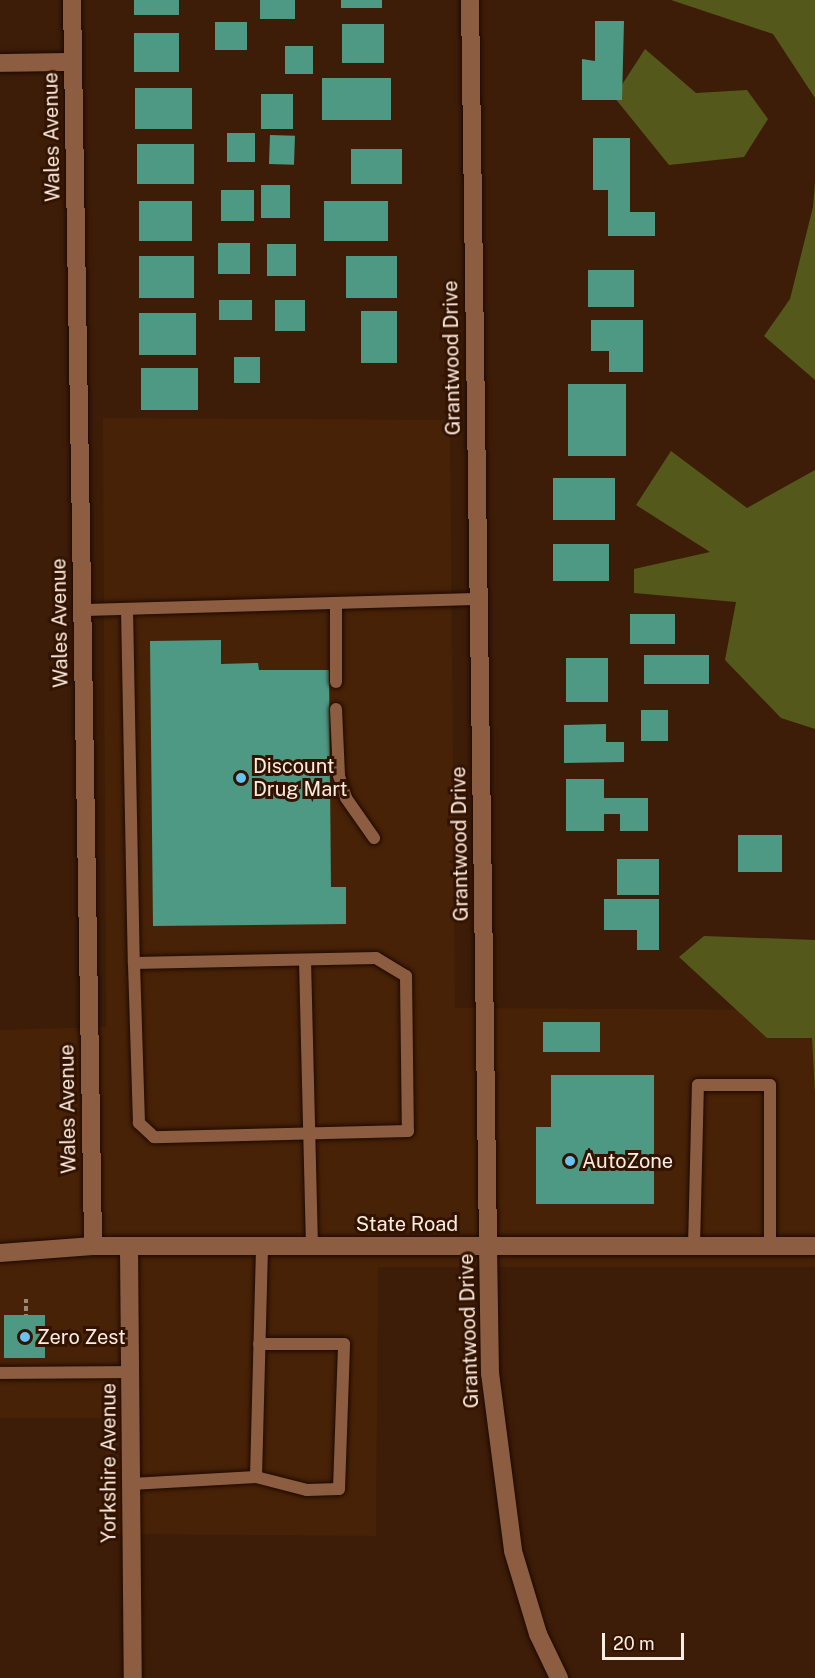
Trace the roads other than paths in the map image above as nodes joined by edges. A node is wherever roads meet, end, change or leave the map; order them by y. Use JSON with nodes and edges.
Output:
{"nodes":[{"id":1,"x":72,"y":0,"type":"edge"},
{"id":2,"x":470,"y":0,"type":"edge"},
{"id":3,"x":73,"y":62,"type":"junction"},
{"id":4,"x":0,"y":63,"type":"edge"},
{"id":5,"x":478,"y":599,"type":"junction"},
{"id":6,"x":336,"y":604,"type":"junction"},
{"id":7,"x":127,"y":609,"type":"junction"},
{"id":8,"x":82,"y":610,"type":"junction"},
{"id":9,"x":336,"y":681,"type":"dead end"},
{"id":10,"x":336,"y":709,"type":"dead end"},
{"id":11,"x":374,"y":838,"type":"dead end"},
{"id":12,"x":306,"y":960,"type":"junction"},
{"id":13,"x":134,"y":963,"type":"junction"},
{"id":14,"x":310,"y":1132,"type":"junction"},
{"id":15,"x":93,"y":1246,"type":"junction"},
{"id":16,"x":488,"y":1246,"type":"junction"},
{"id":17,"x":694,"y":1246,"type":"junction"},
{"id":18,"x":770,"y":1246,"type":"junction"},
{"id":19,"x":815,"y":1246,"type":"edge"},
{"id":20,"x":262,"y":1247,"type":"junction"},
{"id":21,"x":312,"y":1247,"type":"junction"},
{"id":22,"x":129,"y":1248,"type":"junction"},
{"id":23,"x":0,"y":1253,"type":"edge"},
{"id":24,"x":259,"y":1344,"type":"junction"},
{"id":25,"x":130,"y":1372,"type":"junction"},
{"id":26,"x":0,"y":1373,"type":"edge"},
{"id":27,"x":256,"y":1477,"type":"junction"},
{"id":28,"x":131,"y":1484,"type":"junction"},
{"id":29,"x":132,"y":1678,"type":"edge"},
{"id":30,"x":559,"y":1678,"type":"edge"}],
"edges":[{"from":1,"to":3,"type":"street","name":"Wales Avenue"},
{"from":2,"to":5,"type":"street","name":"Grantwood Drive"},
{"from":3,"to":4,"type":"street"},
{"from":3,"to":8,"type":"street","name":"Wales Avenue"},
{"from":5,"to":6,"type":"lane"},
{"from":5,"to":16,"type":"street","name":"Grantwood Drive"},
{"from":6,"to":7,"type":"lane"},
{"from":6,"to":9,"type":"lane"},
{"from":7,"to":8,"type":"lane"},
{"from":7,"to":13,"type":"lane"},
{"from":8,"to":15,"type":"street","name":"Wales Avenue"},
{"from":10,"to":11,"type":"lane"},
{"from":12,"to":13,"type":"lane"},
{"from":12,"to":14,"type":"lane"},
{"from":12,"to":14,"type":"lane"},
{"from":13,"to":14,"type":"lane"},
{"from":14,"to":21,"type":"lane"},
{"from":15,"to":22,"type":"street","name":"State Road"},
{"from":15,"to":23,"type":"street","name":"State Road"},
{"from":16,"to":17,"type":"street","name":"State Road"},
{"from":16,"to":21,"type":"street","name":"State Road"},
{"from":16,"to":30,"type":"street","name":"Grantwood Drive"},
{"from":17,"to":18,"type":"street","name":"State Road"},
{"from":17,"to":18,"type":"lane"},
{"from":18,"to":19,"type":"street","name":"State Road"},
{"from":20,"to":21,"type":"street","name":"State Road"},
{"from":20,"to":22,"type":"street","name":"State Road"},
{"from":20,"to":24,"type":"lane"},
{"from":22,"to":25,"type":"street","name":"Yorkshire Avenue"},
{"from":24,"to":27,"type":"lane"},
{"from":24,"to":27,"type":"lane"},
{"from":25,"to":26,"type":"lane"},
{"from":25,"to":28,"type":"street","name":"Yorkshire Avenue"},
{"from":27,"to":28,"type":"lane"},
{"from":28,"to":29,"type":"street","name":"Yorkshire Avenue"}]}
